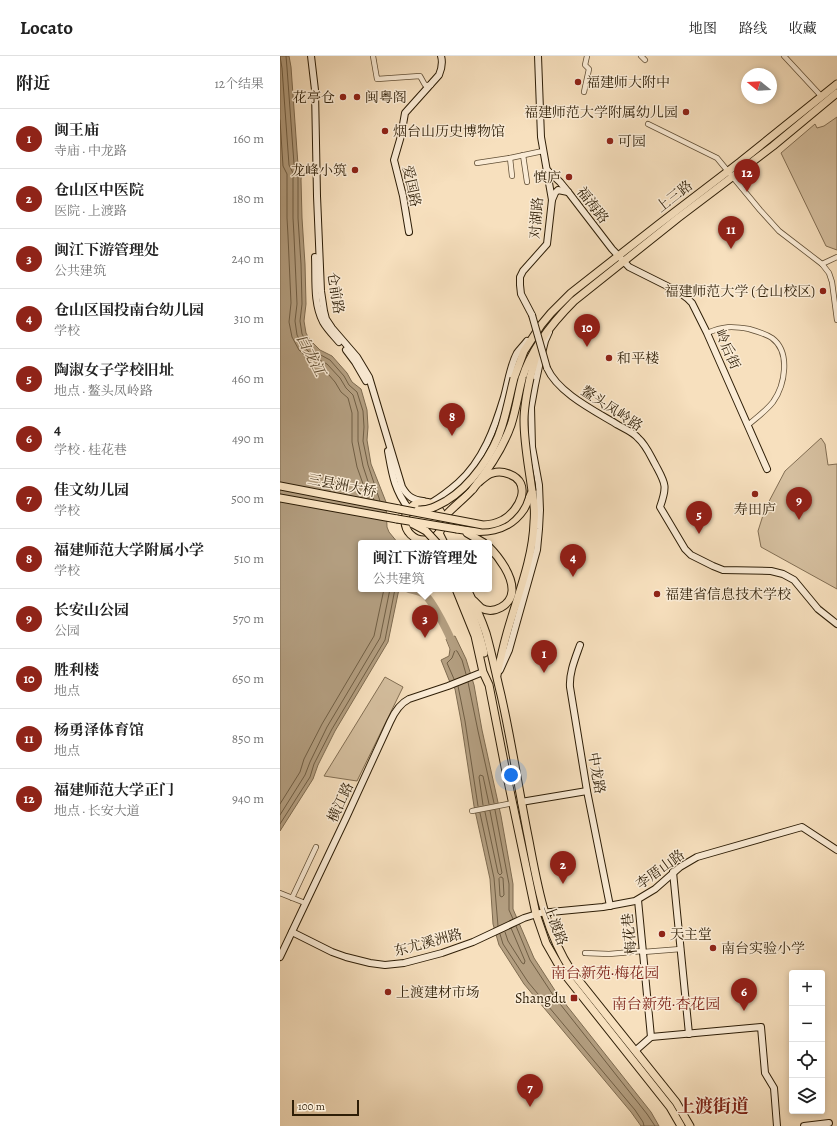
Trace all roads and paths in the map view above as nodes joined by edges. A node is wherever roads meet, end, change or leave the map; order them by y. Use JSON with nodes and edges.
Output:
{"nodes":[{"id":1,"x":308,"y":56,"type":"edge"},
{"id":2,"x":311,"y":56,"type":"edge"},
{"id":3,"x":373,"y":56,"type":"edge"},
{"id":4,"x":441,"y":56,"type":"edge"},
{"id":5,"x":538,"y":56,"type":"edge"},
{"id":6,"x":587,"y":56,"type":"edge"},
{"id":7,"x":784,"y":56,"type":"edge"},
{"id":8,"x":837,"y":84,"type":"edge"},
{"id":9,"x":431,"y":85,"type":"junction"},
{"id":10,"x":584,"y":92,"type":"dead end"},
{"id":11,"x":837,"y":93,"type":"edge"},
{"id":12,"x":822,"y":97,"type":"junction"},
{"id":13,"x":648,"y":124,"type":"dead end"},
{"id":14,"x":542,"y":151,"type":"junction"},
{"id":15,"x":523,"y":155,"type":"junction"},
{"id":16,"x":510,"y":158,"type":"junction"},
{"id":17,"x":477,"y":163,"type":"dead end"},
{"id":18,"x":547,"y":170,"type":"junction"},
{"id":19,"x":730,"y":174,"type":"junction"},
{"id":20,"x":512,"y":176,"type":"dead end"},
{"id":21,"x":527,"y":182,"type":"dead end"},
{"id":22,"x":569,"y":192,"type":"junction"},
{"id":23,"x":552,"y":200,"type":"junction"},
{"id":24,"x":409,"y":232,"type":"dead end"},
{"id":25,"x":837,"y":257,"type":"edge"},
{"id":26,"x":621,"y":259,"type":"junction"},
{"id":27,"x":822,"y":264,"type":"junction"},
{"id":28,"x":632,"y":270,"type":"joint"},
{"id":29,"x":556,"y":320,"type":"junction"},
{"id":30,"x":837,"y":320,"type":"edge"},
{"id":31,"x":541,"y":325,"type":"junction"},
{"id":32,"x":707,"y":333,"type":"junction"},
{"id":33,"x":539,"y":344,"type":"junction"},
{"id":34,"x":547,"y":368,"type":"joint"},
{"id":35,"x":518,"y":378,"type":"junction"},
{"id":36,"x":501,"y":407,"type":"junction"},
{"id":37,"x":531,"y":413,"type":"junction"},
{"id":38,"x":748,"y":425,"type":"junction"},
{"id":39,"x":767,"y":468,"type":"dead end"},
{"id":40,"x":478,"y":483,"type":"junction"},
{"id":41,"x":280,"y":486,"type":"edge"},
{"id":42,"x":472,"y":488,"type":"junction"},
{"id":43,"x":532,"y":491,"type":"junction"},
{"id":44,"x":280,"y":498,"type":"edge"},
{"id":45,"x":423,"y":501,"type":"junction"},
{"id":46,"x":431,"y":503,"type":"junction"},
{"id":47,"x":399,"y":509,"type":"junction"},
{"id":48,"x":409,"y":509,"type":"junction"},
{"id":49,"x":443,"y":515,"type":"junction"},
{"id":50,"x":397,"y":519,"type":"junction"},
{"id":51,"x":457,"y":529,"type":"junction"},
{"id":52,"x":439,"y":533,"type":"junction"},
{"id":53,"x":420,"y":540,"type":"edge"},
{"id":54,"x":429,"y":540,"type":"edge"},
{"id":55,"x":434,"y":540,"type":"edge"},
{"id":56,"x":442,"y":540,"type":"edge"},
{"id":57,"x":479,"y":540,"type":"edge"},
{"id":58,"x":492,"y":550,"type":"edge"},
{"id":59,"x":457,"y":592,"type":"edge"},
{"id":60,"x":463,"y":592,"type":"edge"},
{"id":61,"x":468,"y":592,"type":"edge"},
{"id":62,"x":472,"y":599,"type":"junction"},
{"id":63,"x":837,"y":624,"type":"edge"},
{"id":64,"x":580,"y":645,"type":"dead end"},
{"id":65,"x":480,"y":673,"type":"junction"},
{"id":66,"x":497,"y":677,"type":"junction"},
{"id":67,"x":489,"y":685,"type":"junction"},
{"id":68,"x":587,"y":791,"type":"junction"},
{"id":69,"x":521,"y":802,"type":"junction"},
{"id":70,"x":513,"y":803,"type":"junction"},
{"id":71,"x":472,"y":811,"type":"dead end"},
{"id":72,"x":316,"y":847,"type":"dead end"},
{"id":73,"x":837,"y":850,"type":"edge"},
{"id":74,"x":673,"y":872,"type":"junction"},
{"id":75,"x":280,"y":893,"type":"edge"},
{"id":76,"x":292,"y":898,"type":"junction"},
{"id":77,"x":638,"y":900,"type":"junction"},
{"id":78,"x":305,"y":903,"type":"junction"},
{"id":79,"x":610,"y":906,"type":"junction"},
{"id":80,"x":544,"y":912,"type":"junction"},
{"id":81,"x":536,"y":914,"type":"junction"},
{"id":82,"x":524,"y":918,"type":"joint"},
{"id":83,"x":292,"y":932,"type":"junction"},
{"id":84,"x":681,"y":949,"type":"junction"},
{"id":85,"x":643,"y":952,"type":"junction"},
{"id":86,"x":585,"y":953,"type":"dead end"},
{"id":87,"x":280,"y":957,"type":"edge"},
{"id":88,"x":689,"y":1034,"type":"junction"},
{"id":89,"x":651,"y":1037,"type":"junction"},
{"id":90,"x":636,"y":1051,"type":"junction"},
{"id":91,"x":829,"y":1123,"type":"dead end"},
{"id":92,"x":682,"y":1126,"type":"edge"},
{"id":93,"x":690,"y":1126,"type":"edge"},
{"id":94,"x":778,"y":1126,"type":"edge"},
{"id":95,"x":804,"y":1126,"type":"edge"}],
"edges":[{"from":1,"to":48,"type":"street","name":"仓前路"},
{"from":2,"to":45,"type":"street","name":"仓前路"},
{"from":3,"to":9,"type":"street"},
{"from":4,"to":9,"type":"street","name":"爱国路"},
{"from":5,"to":14,"type":"street","name":"对湖路"},
{"from":6,"to":10,"type":"street"},
{"from":7,"to":12,"type":"street"},
{"from":8,"to":12,"type":"main road","name":"上三路"},
{"from":9,"to":24,"type":"street","name":"爱国路"},
{"from":11,"to":19,"type":"main road","name":"上三路"},
{"from":12,"to":19,"type":"main road","name":"上三路"},
{"from":13,"to":19,"type":"street"},
{"from":14,"to":15,"type":"street"},
{"from":14,"to":18,"type":"street","name":"对湖路"},
{"from":15,"to":16,"type":"street"},
{"from":15,"to":21,"type":"street"},
{"from":16,"to":17,"type":"street"},
{"from":16,"to":20,"type":"street"},
{"from":18,"to":22,"type":"street","name":"福海路"},
{"from":18,"to":23,"type":"street","name":"对湖路"},
{"from":19,"to":26,"type":"main road","name":"上三路"},
{"from":19,"to":27,"type":"street"},
{"from":22,"to":23,"type":"street"},
{"from":22,"to":26,"type":"street","name":"福海路"},
{"from":23,"to":34,"type":"street","name":"对湖路","bridge":true},
{"from":25,"to":27,"type":"street"},
{"from":26,"to":28,"type":"street","name":"福海路"},
{"from":26,"to":29,"type":"main road","name":"上三路"},
{"from":26,"to":31,"type":"main road","name":"上三路"},
{"from":27,"to":30,"type":"street"},
{"from":28,"to":32,"type":"street","name":"岭后街"},
{"from":29,"to":33,"type":"main road","name":"上三路"},
{"from":29,"to":37,"type":"street"},
{"from":31,"to":35,"type":"main road","name":"上三路"},
{"from":31,"to":36,"type":"street"},
{"from":32,"to":38,"type":"street","name":"岭后街"},
{"from":32,"to":38,"type":"street"},
{"from":33,"to":35,"type":"main road","name":"上三路"},
{"from":33,"to":43,"type":"main road","bridge":true},
{"from":34,"to":63,"type":"street","name":"鳌头凤岭路"},
{"from":35,"to":40,"type":"main road","bridge":true},
{"from":35,"to":42,"type":"main road","bridge":true},
{"from":35,"to":47,"type":"main road","bridge":true},
{"from":36,"to":37,"type":"street"},
{"from":36,"to":46,"type":"street"},
{"from":37,"to":66,"type":"street"},
{"from":38,"to":39,"type":"street","name":"岭后街"},
{"from":40,"to":42,"type":"main road","bridge":true},
{"from":40,"to":47,"type":"main road","bridge":true},
{"from":41,"to":47,"type":"main road","name":"三县洲大桥"},
{"from":42,"to":49,"type":"main road"},
{"from":43,"to":51,"type":"main road"},
{"from":43,"to":66,"type":"main road"},
{"from":44,"to":50,"type":"main road","name":"三县洲大桥"},
{"from":45,"to":46,"type":"main road"},
{"from":45,"to":48,"type":"main road"},
{"from":46,"to":49,"type":"main road"},
{"from":48,"to":53,"type":"main road"},
{"from":49,"to":52,"type":"main road"},
{"from":50,"to":51,"type":"main road","bridge":true},
{"from":50,"to":55,"type":"main road","bridge":true},
{"from":51,"to":57,"type":"main road"},
{"from":52,"to":54,"type":"main road"},
{"from":52,"to":56,"type":"main road"},
{"from":58,"to":62,"type":"main road"},
{"from":59,"to":65,"type":"main road","name":"上渡路"},
{"from":60,"to":67,"type":"main road"},
{"from":61,"to":62,"type":"main road","name":"上渡路"},
{"from":62,"to":66,"type":"main road","name":"上渡路"},
{"from":64,"to":68,"type":"street","name":"中龙路"},
{"from":65,"to":67,"type":"main road","name":"上渡路"},
{"from":65,"to":78,"type":"street","name":"横江路"},
{"from":66,"to":69,"type":"main road","name":"上渡路"},
{"from":67,"to":70,"type":"main road","name":"上渡路"},
{"from":68,"to":69,"type":"street"},
{"from":68,"to":79,"type":"street","name":"中龙路"},
{"from":69,"to":80,"type":"main road","name":"上渡路"},
{"from":70,"to":71,"type":"street"},
{"from":70,"to":81,"type":"main road","name":"上渡路"},
{"from":72,"to":76,"type":"street"},
{"from":73,"to":74,"type":"street","name":"李厝山路"},
{"from":74,"to":77,"type":"street","name":"李厝山路"},
{"from":74,"to":84,"type":"street"},
{"from":75,"to":76,"type":"street"},
{"from":76,"to":78,"type":"street"},
{"from":77,"to":79,"type":"street","name":"李厝山路"},
{"from":77,"to":85,"type":"street","name":"梅花巷"},
{"from":78,"to":83,"type":"street","name":"横江路"},
{"from":79,"to":80,"type":"street","name":"李厝山路"},
{"from":80,"to":81,"type":"street","name":"李厝山路"},
{"from":80,"to":90,"type":"main road","name":"上渡路"},
{"from":81,"to":82,"type":"street","name":"李厝山路"},
{"from":81,"to":92,"type":"main road","name":"上渡路"},
{"from":82,"to":83,"type":"street","name":"东尤溪洲路"},
{"from":83,"to":87,"type":"street","name":"横江路"},
{"from":84,"to":85,"type":"street"},
{"from":84,"to":88,"type":"street"},
{"from":85,"to":86,"type":"street"},
{"from":85,"to":89,"type":"street","name":"梅花巷"},
{"from":88,"to":89,"type":"street"},
{"from":88,"to":94,"type":"street"},
{"from":89,"to":90,"type":"street"},
{"from":90,"to":93,"type":"main road","name":"上渡路"},
{"from":91,"to":95,"type":"street"}]}
